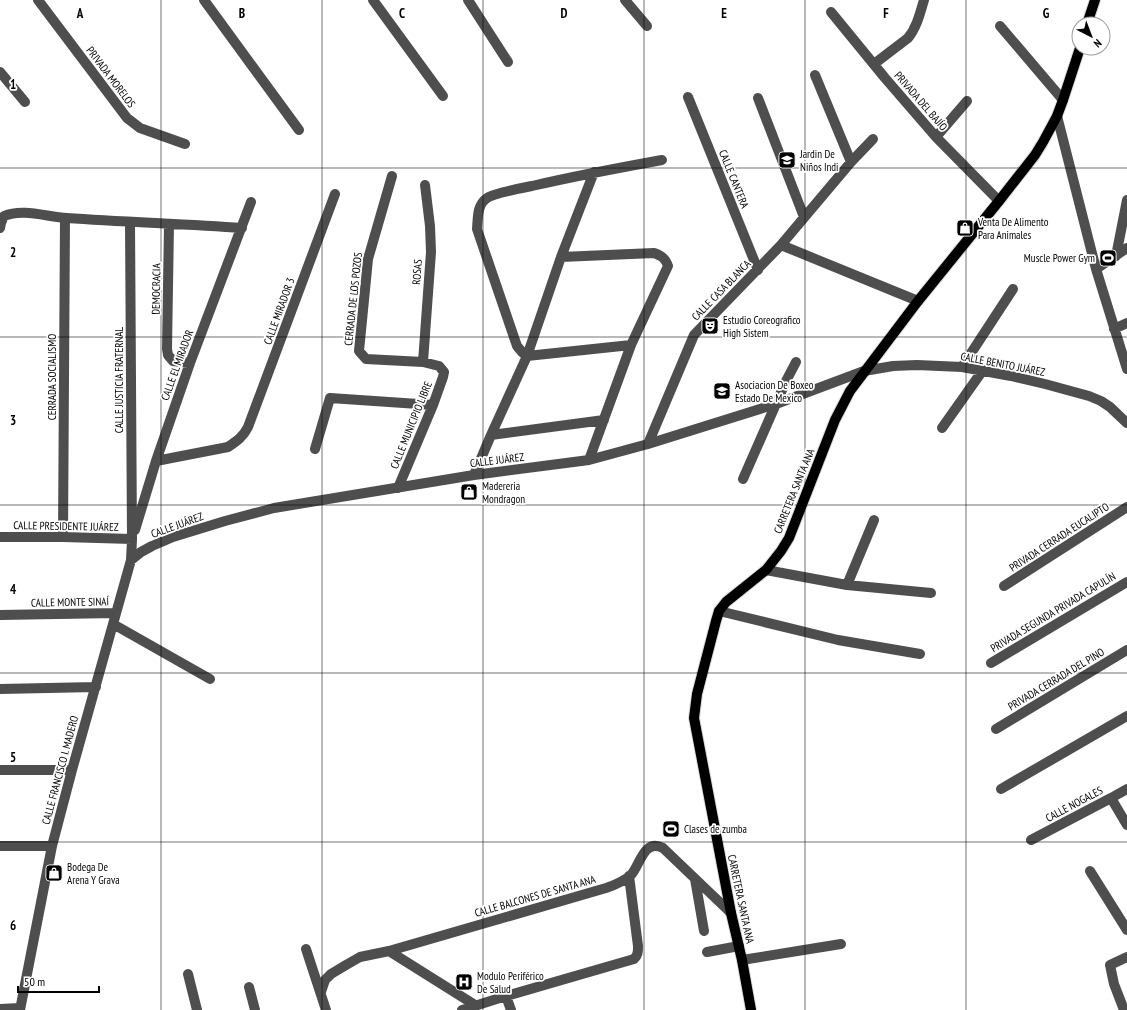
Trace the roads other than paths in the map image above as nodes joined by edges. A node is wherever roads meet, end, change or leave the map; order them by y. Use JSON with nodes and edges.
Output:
{"nodes":[{"id":1,"x":38,"y":0,"type":"edge"},
{"id":2,"x":204,"y":0,"type":"edge"},
{"id":3,"x":373,"y":0,"type":"edge"},
{"id":4,"x":468,"y":0,"type":"edge"},
{"id":5,"x":626,"y":0,"type":"edge"},
{"id":6,"x":924,"y":0,"type":"edge"},
{"id":7,"x":1095,"y":0,"type":"edge"},
{"id":8,"x":831,"y":12,"type":"dead end"},
{"id":9,"x":1090,"y":16,"type":"edge"},
{"id":10,"x":647,"y":26,"type":"dead end"},
{"id":11,"x":1000,"y":26,"type":"dead end"},
{"id":12,"x":1077,"y":56,"type":"edge"},
{"id":13,"x":508,"y":62,"type":"dead end"},
{"id":14,"x":874,"y":64,"type":"junction"},
{"id":15,"x":0,"y":72,"type":"edge"},
{"id":16,"x":815,"y":75,"type":"dead end"},
{"id":17,"x":443,"y":96,"type":"dead end"},
{"id":18,"x":688,"y":98,"type":"dead end"},
{"id":19,"x":758,"y":98,"type":"dead end"},
{"id":20,"x":1063,"y":100,"type":"junction"},
{"id":21,"x":967,"y":101,"type":"dead end"},
{"id":22,"x":25,"y":102,"type":"dead end"},
{"id":23,"x":1057,"y":116,"type":"junction"},
{"id":24,"x":299,"y":130,"type":"dead end"},
{"id":25,"x":936,"y":137,"type":"junction"},
{"id":26,"x":873,"y":139,"type":"dead end"},
{"id":27,"x":185,"y":144,"type":"dead end"},
{"id":28,"x":662,"y":160,"type":"dead end"},
{"id":29,"x":851,"y":162,"type":"junction"},
{"id":30,"x":594,"y":172,"type":"junction"},
{"id":31,"x":392,"y":176,"type":"dead end"},
{"id":32,"x":425,"y":185,"type":"dead end"},
{"id":33,"x":335,"y":194,"type":"dead end"},
{"id":34,"x":1127,"y":200,"type":"edge"},
{"id":35,"x":999,"y":201,"type":"junction"},
{"id":36,"x":251,"y":202,"type":"dead end"},
{"id":37,"x":804,"y":217,"type":"junction"},
{"id":38,"x":65,"y":218,"type":"junction"},
{"id":39,"x":130,"y":222,"type":"junction"},
{"id":40,"x":169,"y":224,"type":"junction"},
{"id":41,"x":0,"y":228,"type":"edge"},
{"id":42,"x":242,"y":228,"type":"junction"},
{"id":43,"x":781,"y":245,"type":"junction"},
{"id":44,"x":1127,"y":248,"type":"edge"},
{"id":45,"x":1116,"y":256,"type":"junction"},
{"id":46,"x":561,"y":257,"type":"junction"},
{"id":47,"x":1096,"y":269,"type":"junction"},
{"id":48,"x":758,"y":270,"type":"junction"},
{"id":49,"x":1014,"y":289,"type":"dead end"},
{"id":50,"x":918,"y":301,"type":"junction"},
{"id":51,"x":1127,"y":323,"type":"edge"},
{"id":52,"x":1114,"y":329,"type":"junction"},
{"id":53,"x":631,"y":345,"type":"junction"},
{"id":54,"x":527,"y":356,"type":"junction"},
{"id":55,"x":422,"y":362,"type":"junction"},
{"id":56,"x":796,"y":362,"type":"dead end"},
{"id":57,"x":190,"y":363,"type":"junction"},
{"id":58,"x":962,"y":367,"type":"junction"},
{"id":59,"x":1127,"y":369,"type":"edge"},
{"id":60,"x":983,"y":370,"type":"junction"},
{"id":61,"x":864,"y":371,"type":"junction"},
{"id":62,"x":776,"y":404,"type":"junction"},
{"id":63,"x":433,"y":405,"type":"junction"},
{"id":64,"x":604,"y":420,"type":"junction"},
{"id":65,"x":1127,"y":423,"type":"edge"},
{"id":66,"x":942,"y":428,"type":"dead end"},
{"id":67,"x":491,"y":435,"type":"junction"},
{"id":68,"x":648,"y":444,"type":"junction"},
{"id":69,"x":315,"y":449,"type":"dead end"},
{"id":70,"x":589,"y":460,"type":"junction"},
{"id":71,"x":156,"y":461,"type":"junction"},
{"id":72,"x":474,"y":475,"type":"junction"},
{"id":73,"x":743,"y":479,"type":"dead end"},
{"id":74,"x":398,"y":488,"type":"junction"},
{"id":75,"x":1127,"y":507,"type":"edge"},
{"id":76,"x":874,"y":520,"type":"dead end"},
{"id":77,"x":0,"y":537,"type":"edge"},
{"id":78,"x":63,"y":537,"type":"junction"},
{"id":79,"x":132,"y":539,"type":"junction"},
{"id":80,"x":131,"y":560,"type":"junction"},
{"id":81,"x":766,"y":570,"type":"junction"},
{"id":82,"x":1127,"y":582,"type":"edge"},
{"id":83,"x":847,"y":586,"type":"junction"},
{"id":84,"x":1004,"y":586,"type":"dead end"},
{"id":85,"x":931,"y":593,"type":"dead end"},
{"id":86,"x":719,"y":611,"type":"junction"},
{"id":87,"x":116,"y":613,"type":"junction"},
{"id":88,"x":0,"y":615,"type":"edge"},
{"id":89,"x":113,"y":624,"type":"junction"},
{"id":90,"x":1127,"y":650,"type":"edge"},
{"id":91,"x":920,"y":654,"type":"dead end"},
{"id":92,"x":991,"y":663,"type":"dead end"},
{"id":93,"x":210,"y":679,"type":"dead end"},
{"id":94,"x":96,"y":687,"type":"junction"},
{"id":95,"x":0,"y":689,"type":"edge"},
{"id":96,"x":1127,"y":716,"type":"edge"},
{"id":97,"x":996,"y":729,"type":"dead end"},
{"id":98,"x":0,"y":770,"type":"edge"},
{"id":99,"x":72,"y":770,"type":"junction"},
{"id":100,"x":1001,"y":789,"type":"dead end"},
{"id":101,"x":1127,"y":789,"type":"edge"},
{"id":102,"x":1111,"y":798,"type":"junction"},
{"id":103,"x":1127,"y":825,"type":"edge"},
{"id":104,"x":1031,"y":840,"type":"dead end"},
{"id":105,"x":0,"y":846,"type":"edge"},
{"id":106,"x":52,"y":846,"type":"junction"},
{"id":107,"x":1090,"y":871,"type":"dead end"},
{"id":108,"x":629,"y":876,"type":"junction"},
{"id":109,"x":695,"y":879,"type":"junction"},
{"id":110,"x":731,"y":912,"type":"junction"},
{"id":111,"x":1127,"y":930,"type":"edge"},
{"id":112,"x":704,"y":931,"type":"dead end"},
{"id":113,"x":841,"y":944,"type":"dead end"},
{"id":114,"x":739,"y":946,"type":"junction"},
{"id":115,"x":306,"y":949,"type":"dead end"},
{"id":116,"x":390,"y":950,"type":"junction"},
{"id":117,"x":707,"y":952,"type":"dead end"},
{"id":118,"x":1127,"y":957,"type":"edge"},
{"id":119,"x":742,"y":960,"type":"junction"},
{"id":120,"x":188,"y":974,"type":"dead end"},
{"id":121,"x":249,"y":987,"type":"dead end"},
{"id":122,"x":321,"y":992,"type":"junction"},
{"id":123,"x":506,"y":996,"type":"junction"},
{"id":124,"x":475,"y":1005,"type":"junction"},
{"id":125,"x":0,"y":1009,"type":"edge"},
{"id":126,"x":20,"y":1009,"type":"edge"},
{"id":127,"x":197,"y":1010,"type":"edge"},
{"id":128,"x":255,"y":1010,"type":"edge"},
{"id":129,"x":326,"y":1010,"type":"edge"},
{"id":130,"x":462,"y":1010,"type":"edge"},
{"id":131,"x":511,"y":1010,"type":"edge"},
{"id":132,"x":751,"y":1010,"type":"edge"},
{"id":133,"x":1124,"y":1010,"type":"edge"}],
"edges":[{"from":1,"to":27,"type":"street","name":"PRIVADA MORELOS"},
{"from":2,"to":24,"type":"street"},
{"from":3,"to":17,"type":"street"},
{"from":4,"to":13,"type":"street"},
{"from":5,"to":10,"type":"street"},
{"from":6,"to":14,"type":"street"},
{"from":7,"to":9,"type":"main road"},
{"from":8,"to":14,"type":"street","name":"PRIVADA DEL BAJÍO"},
{"from":11,"to":20,"type":"street"},
{"from":12,"to":20,"type":"main road","name":"CARRETERA SANTA ANA"},
{"from":14,"to":25,"type":"street","name":"PRIVADA DEL BAJÍO"},
{"from":15,"to":22,"type":"street"},
{"from":16,"to":29,"type":"street"},
{"from":18,"to":48,"type":"street","name":"CALLE CANTERA"},
{"from":19,"to":37,"type":"street"},
{"from":20,"to":23,"type":"main road","name":"CARRETERA SANTA ANA"},
{"from":21,"to":25,"type":"street"},
{"from":23,"to":35,"type":"main road","name":"CARRETERA SANTA ANA"},
{"from":23,"to":47,"type":"street"},
{"from":25,"to":35,"type":"street","name":"PRIVADA DEL BAJÍO"},
{"from":26,"to":29,"type":"street","name":"CALLE CASA BLANCA"},
{"from":28,"to":30,"type":"street"},
{"from":29,"to":37,"type":"street","name":"CALLE CASA BLANCA"},
{"from":30,"to":46,"type":"street"},
{"from":30,"to":54,"type":"street"},
{"from":31,"to":55,"type":"street","name":"CERRADA DE LOS POZOS"},
{"from":32,"to":55,"type":"street","name":"ROSAS"},
{"from":33,"to":71,"type":"street","name":"CALLE MIRADOR 3"},
{"from":34,"to":45,"type":"street"},
{"from":35,"to":50,"type":"main road","name":"CARRETERA SANTA ANA"},
{"from":36,"to":42,"type":"street","name":"CALLE EL MIRADOR"},
{"from":37,"to":43,"type":"street","name":"CALLE CASA BLANCA"},
{"from":38,"to":39,"type":"street"},
{"from":38,"to":41,"type":"street"},
{"from":38,"to":78,"type":"street","name":"CERRADA SOCIALISMO"},
{"from":39,"to":40,"type":"street"},
{"from":39,"to":79,"type":"street","name":"CALLE JUSTICIA FRATERNAL"},
{"from":40,"to":42,"type":"street"},
{"from":40,"to":57,"type":"street","name":"DEMOCRACIA"},
{"from":42,"to":57,"type":"street","name":"CALLE EL MIRADOR"},
{"from":43,"to":48,"type":"street","name":"CALLE CASA BLANCA"},
{"from":43,"to":50,"type":"street"},
{"from":44,"to":45,"type":"street"},
{"from":45,"to":47,"type":"street"},
{"from":46,"to":53,"type":"street"},
{"from":46,"to":54,"type":"street"},
{"from":47,"to":52,"type":"street"},
{"from":48,"to":68,"type":"street","name":"CALLE CASA BLANCA"},
{"from":49,"to":58,"type":"street"},
{"from":50,"to":61,"type":"main road","name":"CARRETERA SANTA ANA"},
{"from":51,"to":52,"type":"street"},
{"from":52,"to":59,"type":"street"},
{"from":53,"to":54,"type":"street"},
{"from":53,"to":64,"type":"street"},
{"from":54,"to":67,"type":"street"},
{"from":55,"to":63,"type":"street","name":"CALLE MUNICIPIO LIBRE"},
{"from":56,"to":62,"type":"street"},
{"from":57,"to":71,"type":"street","name":"CALLE EL MIRADOR"},
{"from":58,"to":60,"type":"street","name":"CALLE BENITO JUÁREZ"},
{"from":58,"to":61,"type":"street","name":"CALLE BENITO JUÁREZ"},
{"from":60,"to":65,"type":"street","name":"CALLE BENITO JUÁREZ"},
{"from":60,"to":66,"type":"street"},
{"from":61,"to":62,"type":"street","name":"CALLE JUÁREZ"},
{"from":61,"to":81,"type":"main road","name":"CARRETERA SANTA ANA"},
{"from":62,"to":68,"type":"street","name":"CALLE JUÁREZ"},
{"from":62,"to":73,"type":"street"},
{"from":63,"to":69,"type":"street"},
{"from":63,"to":74,"type":"street","name":"CALLE MUNICIPIO LIBRE"},
{"from":64,"to":67,"type":"street"},
{"from":64,"to":70,"type":"street"},
{"from":67,"to":72,"type":"street"},
{"from":68,"to":70,"type":"street","name":"CALLE JUÁREZ"},
{"from":70,"to":72,"type":"street","name":"CALLE JUÁREZ"},
{"from":71,"to":79,"type":"street","name":"CALLE EL MIRADOR"},
{"from":72,"to":74,"type":"street","name":"CALLE JUÁREZ"},
{"from":74,"to":80,"type":"street","name":"CALLE JUÁREZ"},
{"from":75,"to":84,"type":"street","name":"PRIVADA CERRADA EUCALIPTO"},
{"from":76,"to":83,"type":"street"},
{"from":77,"to":78,"type":"street","name":"CALLE PRESIDENTE JUÁREZ"},
{"from":78,"to":79,"type":"street","name":"CALLE PRESIDENTE JUÁREZ"},
{"from":79,"to":80,"type":"street","name":"CALLE FRANCISCO I. MADERO"},
{"from":80,"to":87,"type":"street","name":"CALLE FRANCISCO I. MADERO"},
{"from":81,"to":83,"type":"street"},
{"from":81,"to":86,"type":"main road","name":"CARRETERA SANTA ANA"},
{"from":82,"to":92,"type":"street","name":"PRIVADA SEGUNDA PRIVADA CAPULÍN"},
{"from":83,"to":85,"type":"street"},
{"from":86,"to":91,"type":"street"},
{"from":86,"to":110,"type":"main road","name":"CARRETERA SANTA ANA"},
{"from":87,"to":88,"type":"street","name":"CALLE MONTE SINAÍ"},
{"from":87,"to":89,"type":"street","name":"CALLE FRANCISCO I. MADERO"},
{"from":89,"to":93,"type":"street"},
{"from":89,"to":94,"type":"street","name":"CALLE FRANCISCO I. MADERO"},
{"from":90,"to":97,"type":"street","name":"PRIVADA CERRADA DEL PINO"},
{"from":94,"to":95,"type":"street"},
{"from":94,"to":99,"type":"street","name":"CALLE FRANCISCO I. MADERO"},
{"from":96,"to":100,"type":"street"},
{"from":98,"to":99,"type":"street"},
{"from":99,"to":106,"type":"street","name":"CALLE FRANCISCO I. MADERO"},
{"from":101,"to":102,"type":"street","name":"CALLE NOGALES"},
{"from":102,"to":103,"type":"street"},
{"from":102,"to":104,"type":"street","name":"CALLE NOGALES"},
{"from":105,"to":106,"type":"street"},
{"from":106,"to":126,"type":"street","name":"CALLE FRANCISCO I. MADERO"},
{"from":107,"to":111,"type":"street"},
{"from":108,"to":109,"type":"street","name":"CALLE BALCONES DE SANTA ANA"},
{"from":108,"to":116,"type":"street","name":"CALLE BALCONES DE SANTA ANA"},
{"from":108,"to":123,"type":"street"},
{"from":109,"to":110,"type":"street","name":"CALLE BALCONES DE SANTA ANA"},
{"from":109,"to":112,"type":"street"},
{"from":110,"to":114,"type":"main road","name":"CARRETERA SANTA ANA"},
{"from":113,"to":119,"type":"street"},
{"from":114,"to":117,"type":"street"},
{"from":114,"to":119,"type":"main road","name":"CARRETERA SANTA ANA"},
{"from":115,"to":122,"type":"street"},
{"from":116,"to":122,"type":"street","name":"CALLE BALCONES DE SANTA ANA"},
{"from":116,"to":124,"type":"street"},
{"from":118,"to":133,"type":"street"},
{"from":119,"to":132,"type":"main road","name":"CARRETERA SANTA ANA"},
{"from":120,"to":127,"type":"street"},
{"from":121,"to":128,"type":"street"},
{"from":122,"to":129,"type":"street"},
{"from":123,"to":124,"type":"street"},
{"from":123,"to":131,"type":"street"},
{"from":124,"to":130,"type":"street"},
{"from":125,"to":126,"type":"street"}]}
